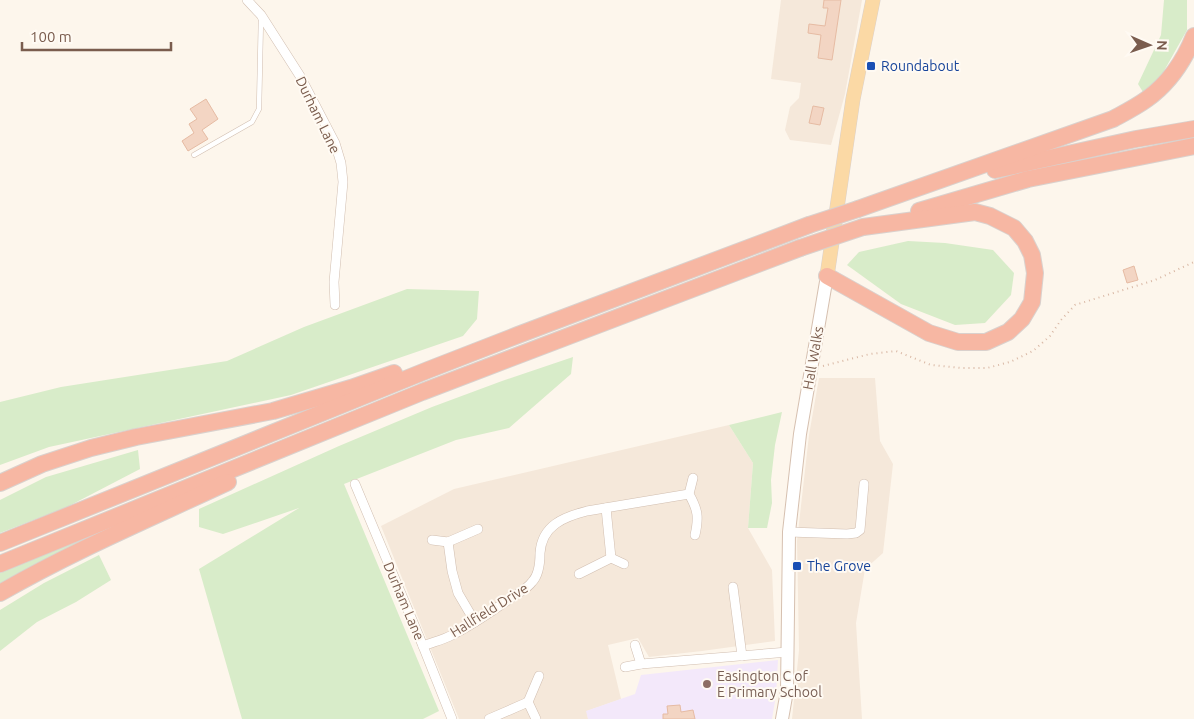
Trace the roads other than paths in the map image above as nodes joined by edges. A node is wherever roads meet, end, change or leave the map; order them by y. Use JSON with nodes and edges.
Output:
{"nodes":[{"id":1,"x":246,"y":0,"type":"edge"},
{"id":2,"x":873,"y":0,"type":"edge"},
{"id":3,"x":261,"y":16,"type":"junction"},
{"id":4,"x":1194,"y":36,"type":"edge"},
{"id":5,"x":1194,"y":129,"type":"edge"},
{"id":6,"x":1194,"y":146,"type":"edge"},
{"id":7,"x":194,"y":155,"type":"dead end"},
{"id":8,"x":858,"y":208,"type":"junction"},
{"id":9,"x":864,"y":228,"type":"junction"},
{"id":10,"x":828,"y":276,"type":"junction"},
{"id":11,"x":335,"y":305,"type":"dead end"},
{"id":12,"x":518,"y":335,"type":"junction"},
{"id":13,"x":422,"y":392,"type":"junction"},
{"id":14,"x":693,"y":478,"type":"dead end"},
{"id":15,"x":0,"y":483,"type":"edge"},
{"id":16,"x":355,"y":484,"type":"dead end"},
{"id":17,"x":864,"y":484,"type":"dead end"},
{"id":18,"x":689,"y":494,"type":"junction"},
{"id":19,"x":606,"y":508,"type":"junction"},
{"id":20,"x":478,"y":528,"type":"dead end"},
{"id":21,"x":789,"y":532,"type":"junction"},
{"id":22,"x":695,"y":535,"type":"dead end"},
{"id":23,"x":432,"y":540,"type":"dead end"},
{"id":24,"x":448,"y":542,"type":"junction"},
{"id":25,"x":0,"y":543,"type":"edge"},
{"id":26,"x":610,"y":558,"type":"junction"},
{"id":27,"x":0,"y":564,"type":"edge"},
{"id":28,"x":624,"y":564,"type":"dead end"},
{"id":29,"x":579,"y":574,"type":"dead end"},
{"id":30,"x":733,"y":587,"type":"dead end"},
{"id":31,"x":0,"y":593,"type":"edge"},
{"id":32,"x":475,"y":622,"type":"junction"},
{"id":33,"x":635,"y":645,"type":"dead end"},
{"id":34,"x":424,"y":646,"type":"junction"},
{"id":35,"x":788,"y":652,"type":"junction"},
{"id":36,"x":742,"y":656,"type":"junction"},
{"id":37,"x":641,"y":664,"type":"junction"},
{"id":38,"x":625,"y":668,"type":"dead end"},
{"id":39,"x":539,"y":676,"type":"dead end"},
{"id":40,"x":528,"y":702,"type":"junction"},
{"id":41,"x":452,"y":719,"type":"edge"},
{"id":42,"x":489,"y":719,"type":"edge"},
{"id":43,"x":536,"y":719,"type":"edge"},
{"id":44,"x":782,"y":719,"type":"edge"}],
"edges":[{"from":1,"to":3,"type":"street","name":"Durham Lane"},
{"from":2,"to":10,"type":"main road","name":"Hall Walks"},
{"from":3,"to":7,"type":"lane"},
{"from":3,"to":11,"type":"street","name":"Durham Lane"},
{"from":4,"to":8,"type":"highway"},
{"from":5,"to":8,"type":"highway"},
{"from":6,"to":9,"type":"highway"},
{"from":8,"to":12,"type":"highway","bridge":true},
{"from":9,"to":10,"type":"highway"},
{"from":9,"to":13,"type":"highway","bridge":true},
{"from":10,"to":21,"type":"main road","name":"Hall Walks"},
{"from":12,"to":15,"type":"highway"},
{"from":12,"to":25,"type":"highway"},
{"from":13,"to":27,"type":"highway"},
{"from":13,"to":31,"type":"highway"},
{"from":14,"to":18,"type":"street"},
{"from":16,"to":34,"type":"street","name":"Durham Lane"},
{"from":17,"to":21,"type":"street"},
{"from":18,"to":19,"type":"street","name":"Hallfield Drive"},
{"from":18,"to":22,"type":"street"},
{"from":19,"to":26,"type":"street"},
{"from":19,"to":32,"type":"street","name":"Hallfield Drive"},
{"from":20,"to":24,"type":"street"},
{"from":21,"to":35,"type":"main road","name":"Hall Walks"},
{"from":23,"to":24,"type":"street"},
{"from":24,"to":32,"type":"street"},
{"from":26,"to":28,"type":"street"},
{"from":26,"to":29,"type":"street"},
{"from":30,"to":36,"type":"street"},
{"from":32,"to":34,"type":"street","name":"Hallfield Drive"},
{"from":33,"to":37,"type":"street"},
{"from":34,"to":41,"type":"street","name":"Durham Lane"},
{"from":35,"to":36,"type":"street"},
{"from":35,"to":44,"type":"main road","name":"Hall Walks"},
{"from":36,"to":37,"type":"street"},
{"from":37,"to":38,"type":"street"},
{"from":39,"to":40,"type":"street"},
{"from":40,"to":42,"type":"street"},
{"from":40,"to":43,"type":"street"}]}
